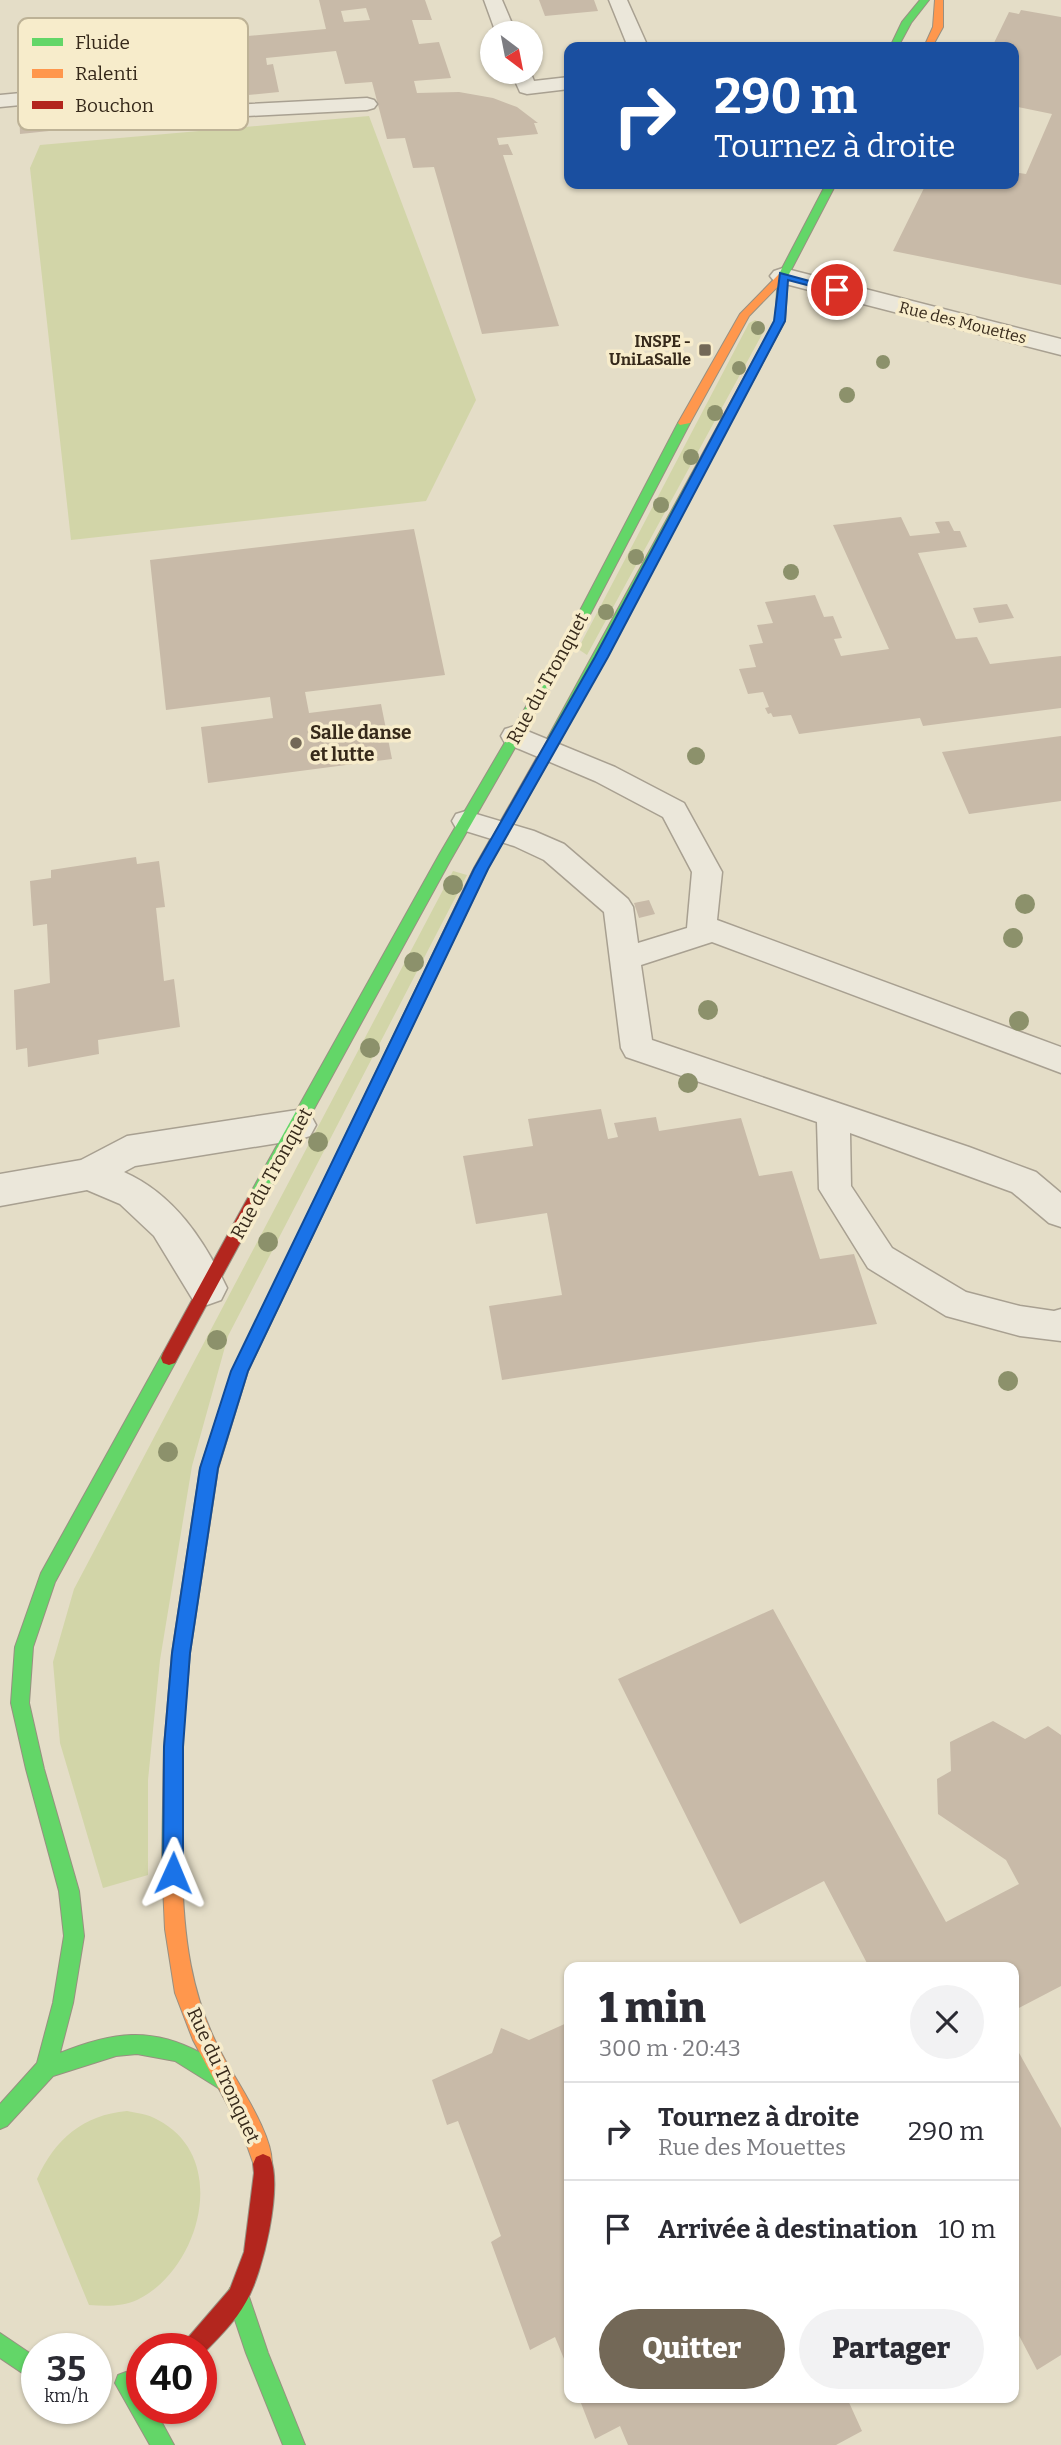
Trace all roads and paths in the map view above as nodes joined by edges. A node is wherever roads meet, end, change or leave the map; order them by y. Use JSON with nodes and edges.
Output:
{"nodes":[{"id":1,"x":493,"y":0,"type":"edge"},
{"id":2,"x":618,"y":0,"type":"edge"},
{"id":3,"x":925,"y":0,"type":"edge"},
{"id":4,"x":939,"y":0,"type":"edge"},
{"id":5,"x":501,"y":21,"type":"edge"},
{"id":6,"x":636,"y":42,"type":"edge"},
{"id":7,"x":897,"y":42,"type":"edge"},
{"id":8,"x":931,"y":42,"type":"edge"},
{"id":9,"x":526,"y":84,"type":"edge"},
{"id":10,"x":564,"y":84,"type":"edge"},
{"id":11,"x":18,"y":99,"type":"edge"},
{"id":12,"x":0,"y":101,"type":"edge"},
{"id":13,"x":367,"y":104,"type":"dead end"},
{"id":14,"x":248,"y":110,"type":"edge"},
{"id":15,"x":828,"y":189,"type":"edge"},
{"id":16,"x":783,"y":276,"type":"junction"},
{"id":17,"x":1061,"y":347,"type":"edge"},
{"id":18,"x":514,"y":736,"type":"junction"},
{"id":19,"x":547,"y":750,"type":"junction"},
{"id":20,"x":466,"y":821,"type":"junction"},
{"id":21,"x":503,"y":832,"type":"junction"},
{"id":22,"x":702,"y":926,"type":"junction"},
{"id":23,"x":625,"y":958,"type":"junction"},
{"id":24,"x":1061,"y":1060,"type":"edge"},
{"id":25,"x":833,"y":1116,"type":"junction"},
{"id":26,"x":297,"y":1125,"type":"junction"},
{"id":27,"x":89,"y":1174,"type":"junction"},
{"id":28,"x":0,"y":1190,"type":"edge"},
{"id":29,"x":1061,"y":1213,"type":"edge"},
{"id":30,"x":208,"y":1288,"type":"junction"},
{"id":31,"x":1061,"y":1324,"type":"edge"},
{"id":32,"x":46,"y":2068,"type":"junction"},
{"id":33,"x":229,"y":2087,"type":"junction"},
{"id":34,"x":0,"y":2119,"type":"edge"},
{"id":35,"x":238,"y":2296,"type":"junction"},
{"id":36,"x":209,"y":2333,"type":"edge"},
{"id":37,"x":0,"y":2344,"type":"edge"},
{"id":38,"x":21,"y":2360,"type":"edge"},
{"id":39,"x":21,"y":2374,"type":"edge"},
{"id":40,"x":11,"y":2376,"type":"dead end"},
{"id":41,"x":154,"y":2424,"type":"edge"},
{"id":42,"x":163,"y":2445,"type":"edge"},
{"id":43,"x":294,"y":2445,"type":"edge"}],
"edges":[{"from":1,"to":5,"type":"lane"},
{"from":2,"to":6,"type":"lane"},
{"from":3,"to":7,"type":"street"},
{"from":4,"to":8,"type":"street"},
{"from":9,"to":10,"type":"lane"},
{"from":11,"to":12,"type":"lane"},
{"from":13,"to":14,"type":"lane"},
{"from":15,"to":16,"type":"street","name":"Rue du Tronquet"},
{"from":16,"to":17,"type":"street","name":"Rue des Mouettes"},
{"from":16,"to":18,"type":"street","name":"Rue du Tronquet"},
{"from":16,"to":19,"type":"street","name":"Rue du Tronquet"},
{"from":18,"to":19,"type":"lane"},
{"from":18,"to":20,"type":"street","name":"Rue du Tronquet"},
{"from":19,"to":21,"type":"street","name":"Rue du Tronquet"},
{"from":19,"to":22,"type":"lane"},
{"from":20,"to":21,"type":"lane"},
{"from":20,"to":26,"type":"street","name":"Rue du Tronquet"},
{"from":21,"to":23,"type":"lane"},
{"from":21,"to":33,"type":"street","name":"Rue du Tronquet"},
{"from":22,"to":23,"type":"lane"},
{"from":22,"to":24,"type":"lane"},
{"from":23,"to":25,"type":"lane"},
{"from":25,"to":29,"type":"lane"},
{"from":25,"to":31,"type":"lane"},
{"from":26,"to":27,"type":"street"},
{"from":26,"to":30,"type":"street","name":"Rue du Tronquet"},
{"from":27,"to":28,"type":"street"},
{"from":27,"to":30,"type":"street"},
{"from":30,"to":32,"type":"street","name":"Rue du Tronquet"},
{"from":32,"to":33,"type":"street"},
{"from":32,"to":34,"type":"street","name":"Rue du Tronquet"},
{"from":33,"to":35,"type":"street","name":"Rue du Tronquet"},
{"from":35,"to":36,"type":"street","name":"Rue du Tronquet"},
{"from":35,"to":43,"type":"street"},
{"from":37,"to":38,"type":"street"},
{"from":39,"to":40,"type":"street"},
{"from":41,"to":42,"type":"street"}]}
